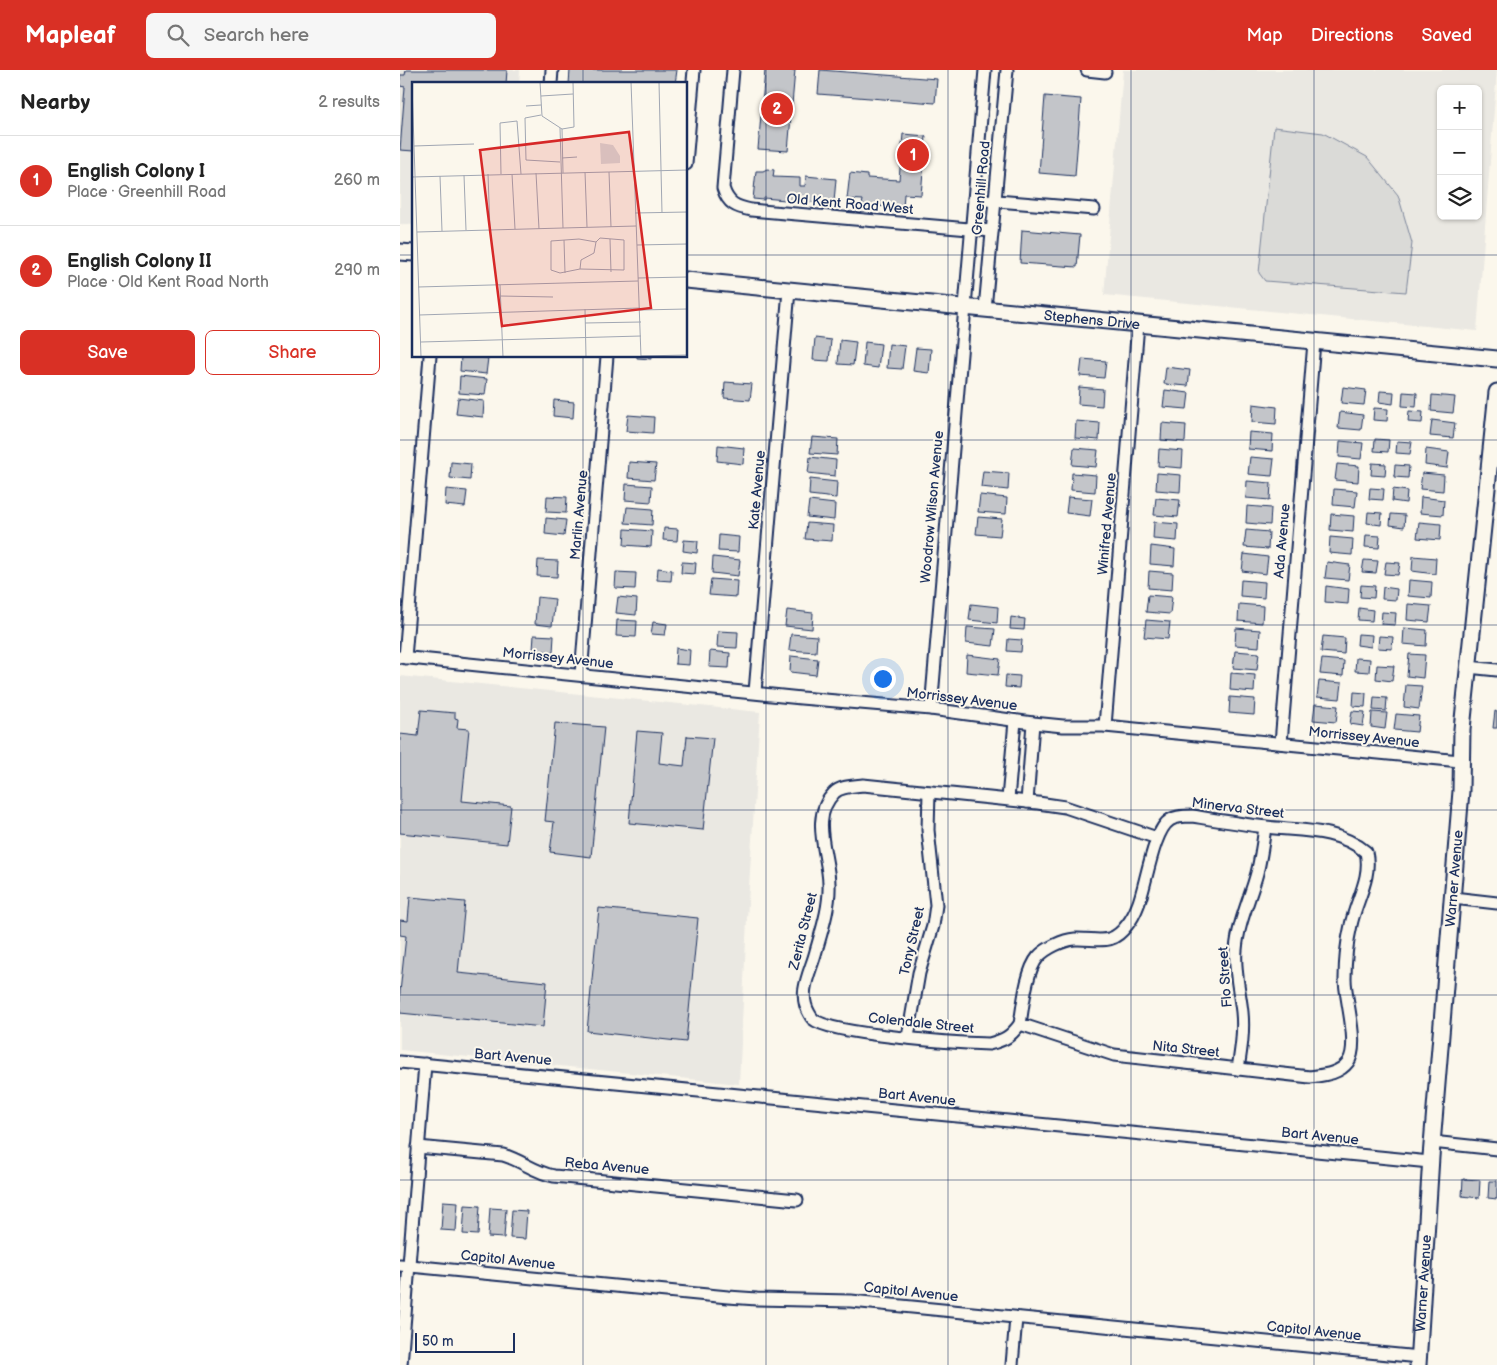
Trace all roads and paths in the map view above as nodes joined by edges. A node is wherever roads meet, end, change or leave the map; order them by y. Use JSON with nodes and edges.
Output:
{"nodes":[{"id":1,"x":694,"y":70,"type":"edge"},
{"id":2,"x":733,"y":70,"type":"edge"},
{"id":3,"x":985,"y":70,"type":"edge"},
{"id":4,"x":1007,"y":70,"type":"edge"},
{"id":5,"x":1087,"y":70,"type":"edge"},
{"id":6,"x":1105,"y":72,"type":"dead end"},
{"id":7,"x":688,"y":140,"type":"edge"},
{"id":8,"x":974,"y":199,"type":"junction"},
{"id":9,"x":995,"y":200,"type":"junction"},
{"id":10,"x":1094,"y":209,"type":"dead end"},
{"id":11,"x":972,"y":229,"type":"junction"},
{"id":12,"x":992,"y":231,"type":"junction"},
{"id":13,"x":688,"y":280,"type":"edge"},
{"id":14,"x":789,"y":290,"type":"junction"},
{"id":15,"x":964,"y":307,"type":"junction"},
{"id":16,"x":985,"y":309,"type":"junction"},
{"id":17,"x":1138,"y":324,"type":"junction"},
{"id":18,"x":1314,"y":342,"type":"junction"},
{"id":19,"x":430,"y":358,"type":"edge"},
{"id":20,"x":607,"y":358,"type":"edge"},
{"id":21,"x":1497,"y":360,"type":"edge"},
{"id":22,"x":1497,"y":392,"type":"edge"},
{"id":23,"x":402,"y":658,"type":"edge"},
{"id":24,"x":1468,"y":667,"type":"junction"},
{"id":25,"x":1497,"y":670,"type":"edge"},
{"id":26,"x":581,"y":675,"type":"junction"},
{"id":27,"x":755,"y":692,"type":"junction"},
{"id":28,"x":930,"y":709,"type":"junction"},
{"id":29,"x":1015,"y":721,"type":"junction"},
{"id":30,"x":1033,"y":723,"type":"junction"},
{"id":31,"x":1105,"y":726,"type":"junction"},
{"id":32,"x":1281,"y":743,"type":"junction"},
{"id":33,"x":1460,"y":761,"type":"junction"},
{"id":34,"x":929,"y":792,"type":"junction"},
{"id":35,"x":1008,"y":799,"type":"junction"},
{"id":36,"x":1027,"y":802,"type":"junction"},
{"id":37,"x":1265,"y":827,"type":"junction"},
{"id":38,"x":1157,"y":838,"type":"junction"},
{"id":39,"x":1453,"y":898,"type":"junction"},
{"id":40,"x":1497,"y":902,"type":"edge"},
{"id":41,"x":812,"y":1019,"type":"joint"},
{"id":42,"x":1020,"y":1024,"type":"junction"},
{"id":43,"x":908,"y":1037,"type":"junction"},
{"id":44,"x":1349,"y":1061,"type":"joint"},
{"id":45,"x":400,"y":1062,"type":"edge"},
{"id":46,"x":425,"y":1064,"type":"junction"},
{"id":47,"x":1238,"y":1069,"type":"junction"},
{"id":48,"x":1432,"y":1142,"type":"junction"},
{"id":49,"x":418,"y":1147,"type":"junction"},
{"id":50,"x":1497,"y":1148,"type":"edge"},
{"id":51,"x":1430,"y":1162,"type":"junction"},
{"id":52,"x":797,"y":1200,"type":"dead end"},
{"id":53,"x":404,"y":1265,"type":"edge"},
{"id":54,"x":1016,"y":1318,"type":"junction"},
{"id":55,"x":1419,"y":1361,"type":"edge"},
{"id":56,"x":401,"y":1365,"type":"edge"},
{"id":57,"x":1012,"y":1365,"type":"edge"}],
"edges":[{"from":1,"to":7,"type":"street"},
{"from":2,"to":11,"type":"street","name":"Old Kent Road West"},
{"from":3,"to":8,"type":"street","name":"Greenhill Road"},
{"from":4,"to":9,"type":"street","name":"Greenhill Road"},
{"from":5,"to":6,"type":"street"},
{"from":8,"to":9,"type":"street"},
{"from":8,"to":11,"type":"street","name":"Greenhill Road"},
{"from":9,"to":10,"type":"street"},
{"from":9,"to":12,"type":"street","name":"Greenhill Road"},
{"from":11,"to":12,"type":"street","name":"Old Kent Road West"},
{"from":11,"to":15,"type":"street","name":"Greenhill Road"},
{"from":12,"to":16,"type":"street","name":"Greenhill Road"},
{"from":13,"to":14,"type":"street","name":"Stephens Drive"},
{"from":14,"to":15,"type":"street","name":"Stephens Drive"},
{"from":14,"to":27,"type":"street","name":"Kate Avenue"},
{"from":15,"to":16,"type":"street","name":"Stephens Drive"},
{"from":15,"to":28,"type":"street","name":"Woodrow Wilson Avenue"},
{"from":16,"to":17,"type":"street","name":"Stephens Drive"},
{"from":17,"to":18,"type":"street","name":"Stephens Drive"},
{"from":17,"to":31,"type":"street","name":"Winifred Avenue"},
{"from":18,"to":21,"type":"street","name":"Stephens Drive"},
{"from":18,"to":32,"type":"street","name":"Ada Avenue"},
{"from":19,"to":23,"type":"street"},
{"from":20,"to":26,"type":"street","name":"Marlin Avenue"},
{"from":22,"to":24,"type":"street","name":"Warner Avenue"},
{"from":23,"to":26,"type":"street","name":"Morrissey Avenue"},
{"from":24,"to":25,"type":"street"},
{"from":24,"to":33,"type":"street","name":"Warner Avenue"},
{"from":26,"to":27,"type":"street","name":"Morrissey Avenue"},
{"from":27,"to":28,"type":"street","name":"Morrissey Avenue"},
{"from":28,"to":29,"type":"street","name":"Morrissey Avenue"},
{"from":29,"to":30,"type":"street","name":"Morrissey Avenue"},
{"from":29,"to":35,"type":"street"},
{"from":30,"to":31,"type":"street","name":"Morrissey Avenue"},
{"from":30,"to":36,"type":"street"},
{"from":31,"to":32,"type":"street","name":"Morrissey Avenue"},
{"from":32,"to":33,"type":"street","name":"Morrissey Avenue"},
{"from":33,"to":39,"type":"street","name":"Warner Avenue"},
{"from":34,"to":35,"type":"street"},
{"from":34,"to":41,"type":"street","name":"Zerita Street"},
{"from":34,"to":43,"type":"street","name":"Tony Street"},
{"from":35,"to":36,"type":"street"},
{"from":36,"to":38,"type":"street"},
{"from":37,"to":38,"type":"street","name":"Minerva Street"},
{"from":37,"to":44,"type":"street","name":"Minerva Street"},
{"from":37,"to":47,"type":"street","name":"Flo Street"},
{"from":38,"to":42,"type":"street"},
{"from":39,"to":40,"type":"street"},
{"from":39,"to":48,"type":"street","name":"Warner Avenue"},
{"from":41,"to":43,"type":"street","name":"Colendale Street"},
{"from":42,"to":43,"type":"street","name":"Colendale Street"},
{"from":42,"to":47,"type":"street","name":"Nita Street"},
{"from":44,"to":47,"type":"street","name":"Nita Street"},
{"from":45,"to":46,"type":"street","name":"Bart Avenue"},
{"from":46,"to":49,"type":"street"},
{"from":46,"to":51,"type":"street","name":"Bart Avenue"},
{"from":48,"to":50,"type":"street"},
{"from":48,"to":51,"type":"street","name":"Warner Avenue"},
{"from":49,"to":52,"type":"street","name":"Reba Avenue"},
{"from":49,"to":53,"type":"street"},
{"from":51,"to":55,"type":"street","name":"Warner Avenue"},
{"from":53,"to":54,"type":"street","name":"Capitol Avenue"},
{"from":53,"to":56,"type":"street"},
{"from":54,"to":55,"type":"street","name":"Capitol Avenue"},
{"from":54,"to":57,"type":"street"}]}
